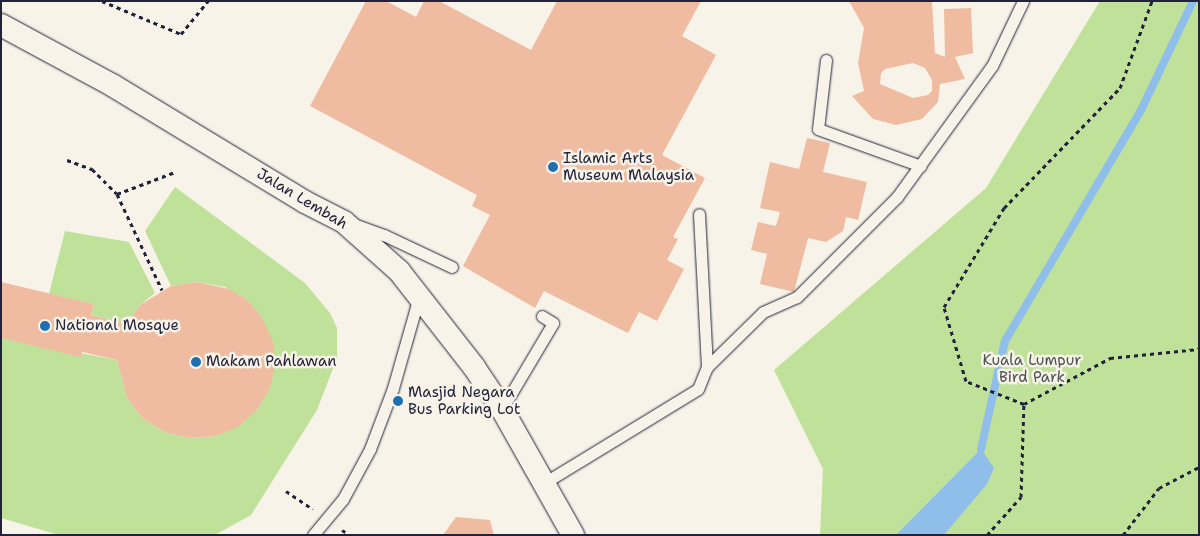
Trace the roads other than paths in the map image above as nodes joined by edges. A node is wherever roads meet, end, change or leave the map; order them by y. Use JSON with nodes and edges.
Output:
{"nodes":[{"id":1,"x":1023,"y":1,"type":"edge"},
{"id":2,"x":1,"y":25,"type":"edge"},
{"id":3,"x":826,"y":60,"type":"dead end"},
{"id":4,"x":921,"y":166,"type":"junction"},
{"id":5,"x":699,"y":214,"type":"dead end"},
{"id":6,"x":344,"y":222,"type":"junction"},
{"id":7,"x":452,"y":267,"type":"dead end"},
{"id":8,"x":419,"y":297,"type":"junction"},
{"id":9,"x":542,"y":316,"type":"dead end"},
{"id":10,"x":707,"y":367,"type":"junction"},
{"id":11,"x":502,"y":410,"type":"junction"},
{"id":12,"x":544,"y":483,"type":"junction"},
{"id":13,"x":313,"y":535,"type":"edge"},
{"id":14,"x":573,"y":535,"type":"edge"}],
"edges":[{"from":1,"to":4,"type":"lane"},
{"from":2,"to":6,"type":"street","name":"Jalan Lembah"},
{"from":3,"to":4,"type":"lane"},
{"from":4,"to":10,"type":"lane"},
{"from":5,"to":10,"type":"lane"},
{"from":6,"to":7,"type":"lane"},
{"from":6,"to":8,"type":"street","name":"Jalan Lembah"},
{"from":8,"to":11,"type":"street","name":"Jalan Lembah"},
{"from":8,"to":13,"type":"lane"},
{"from":9,"to":11,"type":"lane"},
{"from":10,"to":12,"type":"lane"},
{"from":11,"to":12,"type":"street","name":"Jalan Lembah"},
{"from":12,"to":14,"type":"street","name":"Jalan Lembah"}]}
